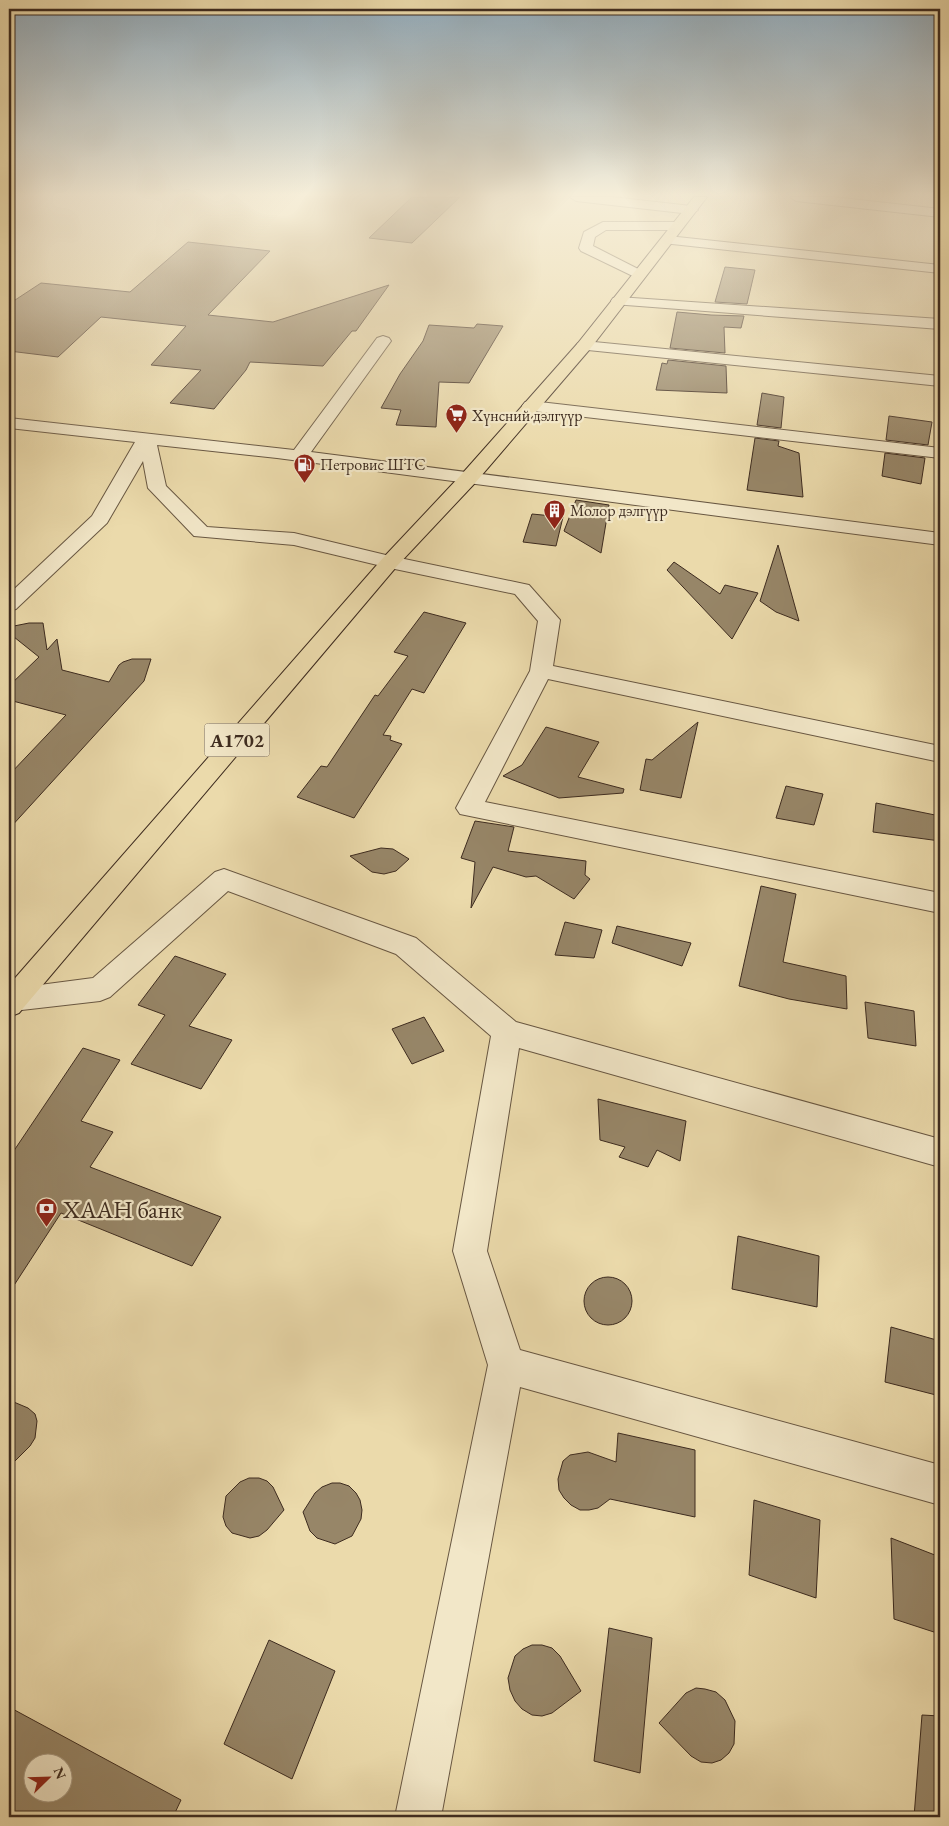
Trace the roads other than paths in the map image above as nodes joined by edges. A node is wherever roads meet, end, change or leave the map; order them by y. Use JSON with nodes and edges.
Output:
{"nodes":[{"id":1,"x":633,"y":282,"type":"edge"},
{"id":2,"x":618,"y":301,"type":"junction"},
{"id":3,"x":940,"y":324,"type":"edge"},
{"id":4,"x":382,"y":341,"type":"dead end"},
{"id":5,"x":584,"y":346,"type":"junction"},
{"id":6,"x":940,"y":381,"type":"edge"},
{"id":7,"x":531,"y":406,"type":"junction"},
{"id":8,"x":9,"y":423,"type":"edge"},
{"id":9,"x":147,"y":438,"type":"junction"},
{"id":10,"x":940,"y":453,"type":"edge"},
{"id":11,"x":299,"y":456,"type":"junction"},
{"id":12,"x":468,"y":478,"type":"junction"},
{"id":13,"x":940,"y":539,"type":"edge"},
{"id":14,"x":390,"y":562,"type":"junction"},
{"id":15,"x":9,"y":605,"type":"edge"},
{"id":16,"x":540,"y":671,"type":"junction"},
{"id":17,"x":940,"y":754,"type":"edge"},
{"id":18,"x":940,"y":903,"type":"edge"},
{"id":19,"x":11,"y":1002,"type":"edge"},
{"id":20,"x":507,"y":1032,"type":"junction"},
{"id":21,"x":940,"y":1153,"type":"edge"},
{"id":22,"x":506,"y":1365,"type":"junction"},
{"id":23,"x":940,"y":1485,"type":"edge"},
{"id":24,"x":418,"y":1817,"type":"edge"}],
"edges":[{"from":1,"to":2,"type":"highway","number":"A1702"},
{"from":2,"to":3,"type":"street"},
{"from":2,"to":5,"type":"highway","number":"A1702"},
{"from":4,"to":11,"type":"street"},
{"from":5,"to":6,"type":"street"},
{"from":5,"to":7,"type":"highway","number":"A1702"},
{"from":7,"to":10,"type":"street"},
{"from":7,"to":12,"type":"highway","number":"A1702"},
{"from":8,"to":9,"type":"street"},
{"from":9,"to":11,"type":"street"},
{"from":9,"to":14,"type":"street"},
{"from":9,"to":15,"type":"street"},
{"from":11,"to":12,"type":"street"},
{"from":12,"to":13,"type":"street"},
{"from":12,"to":14,"type":"highway","number":"A1702"},
{"from":14,"to":16,"type":"street"},
{"from":14,"to":19,"type":"highway","number":"A1702"},
{"from":16,"to":17,"type":"street"},
{"from":16,"to":18,"type":"street"},
{"from":19,"to":20,"type":"street"},
{"from":20,"to":21,"type":"street"},
{"from":20,"to":22,"type":"street"},
{"from":22,"to":23,"type":"street"},
{"from":22,"to":24,"type":"street"}]}
